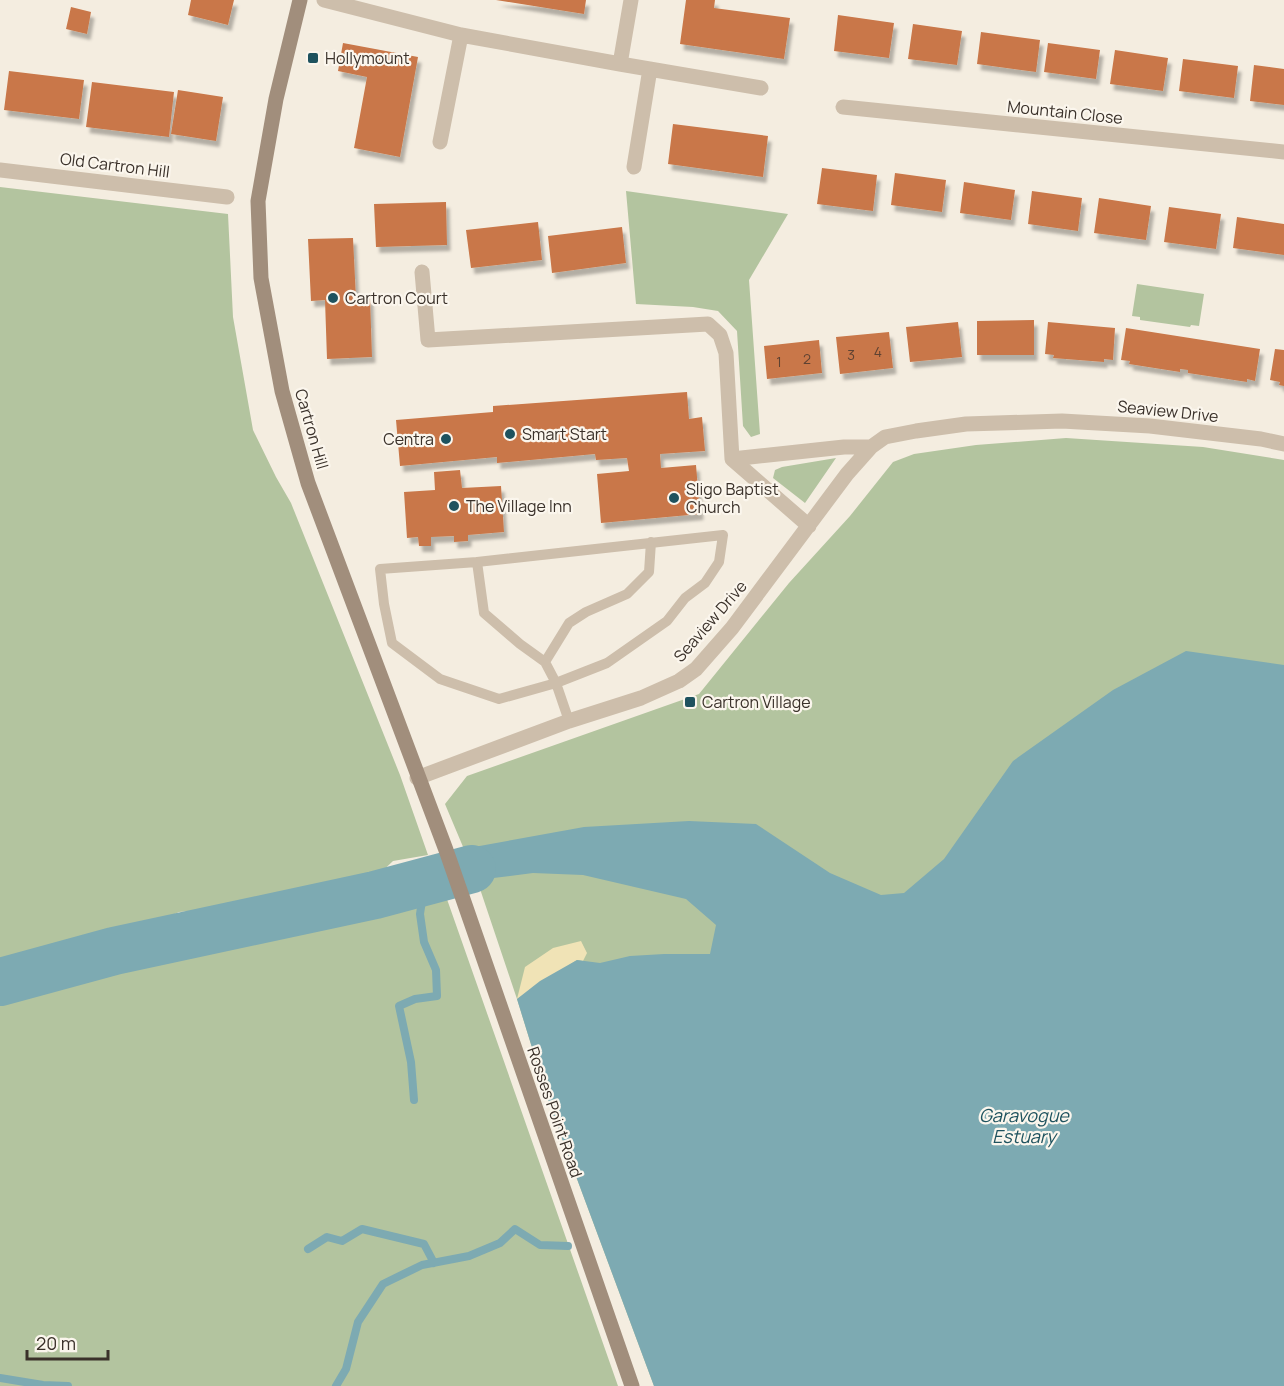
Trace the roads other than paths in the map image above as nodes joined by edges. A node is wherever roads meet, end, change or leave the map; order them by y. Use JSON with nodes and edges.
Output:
{"nodes":[{"id":1,"x":300,"y":0,"type":"edge"},
{"id":2,"x":324,"y":0,"type":"edge"},
{"id":3,"x":631,"y":0,"type":"edge"},
{"id":4,"x":461,"y":35,"type":"junction"},
{"id":5,"x":620,"y":64,"type":"junction"},
{"id":6,"x":650,"y":69,"type":"junction"},
{"id":7,"x":762,"y":88,"type":"dead end"},
{"id":8,"x":843,"y":107,"type":"dead end"},
{"id":9,"x":440,"y":141,"type":"dead end"},
{"id":10,"x":1284,"y":152,"type":"edge"},
{"id":11,"x":634,"y":167,"type":"dead end"},
{"id":12,"x":0,"y":170,"type":"edge"},
{"id":13,"x":227,"y":197,"type":"dead end"},
{"id":14,"x":422,"y":272,"type":"dead end"},
{"id":15,"x":1284,"y":444,"type":"edge"},
{"id":16,"x":871,"y":447,"type":"junction"},
{"id":17,"x":732,"y":459,"type":"junction"},
{"id":18,"x":809,"y":526,"type":"junction"},
{"id":19,"x":651,"y":542,"type":"junction"},
{"id":20,"x":477,"y":562,"type":"junction"},
{"id":21,"x":545,"y":662,"type":"junction"},
{"id":22,"x":556,"y":683,"type":"junction"},
{"id":23,"x":569,"y":721,"type":"junction"},
{"id":24,"x":417,"y":778,"type":"junction"},
{"id":25,"x":446,"y":849,"type":"joint"},
{"id":26,"x":632,"y":1386,"type":"edge"}],
"edges":[{"from":1,"to":24,"type":"main road","name":"Cartron Hill"},
{"from":2,"to":4,"type":"street"},
{"from":3,"to":5,"type":"street"},
{"from":4,"to":5,"type":"street"},
{"from":4,"to":9,"type":"street"},
{"from":5,"to":6,"type":"street"},
{"from":6,"to":7,"type":"street"},
{"from":6,"to":11,"type":"street"},
{"from":8,"to":10,"type":"street","name":"Mountain Close"},
{"from":12,"to":13,"type":"street","name":"Old Cartron Hill"},
{"from":14,"to":17,"type":"street"},
{"from":15,"to":16,"type":"street","name":"Seaview Drive"},
{"from":16,"to":17,"type":"street","name":"Seaview Drive"},
{"from":16,"to":18,"type":"street","name":"Seaview Drive"},
{"from":17,"to":18,"type":"street"},
{"from":18,"to":23,"type":"street","name":"Seaview Drive"},
{"from":19,"to":20,"type":"lane"},
{"from":19,"to":21,"type":"lane"},
{"from":19,"to":22,"type":"lane"},
{"from":20,"to":21,"type":"lane"},
{"from":20,"to":22,"type":"lane"},
{"from":21,"to":22,"type":"lane"},
{"from":22,"to":23,"type":"lane"},
{"from":23,"to":24,"type":"street","name":"Seaview Drive"},
{"from":24,"to":25,"type":"main road","name":"Cartron Hill"},
{"from":25,"to":26,"type":"main road","name":"Rosses Point Road"}]}
